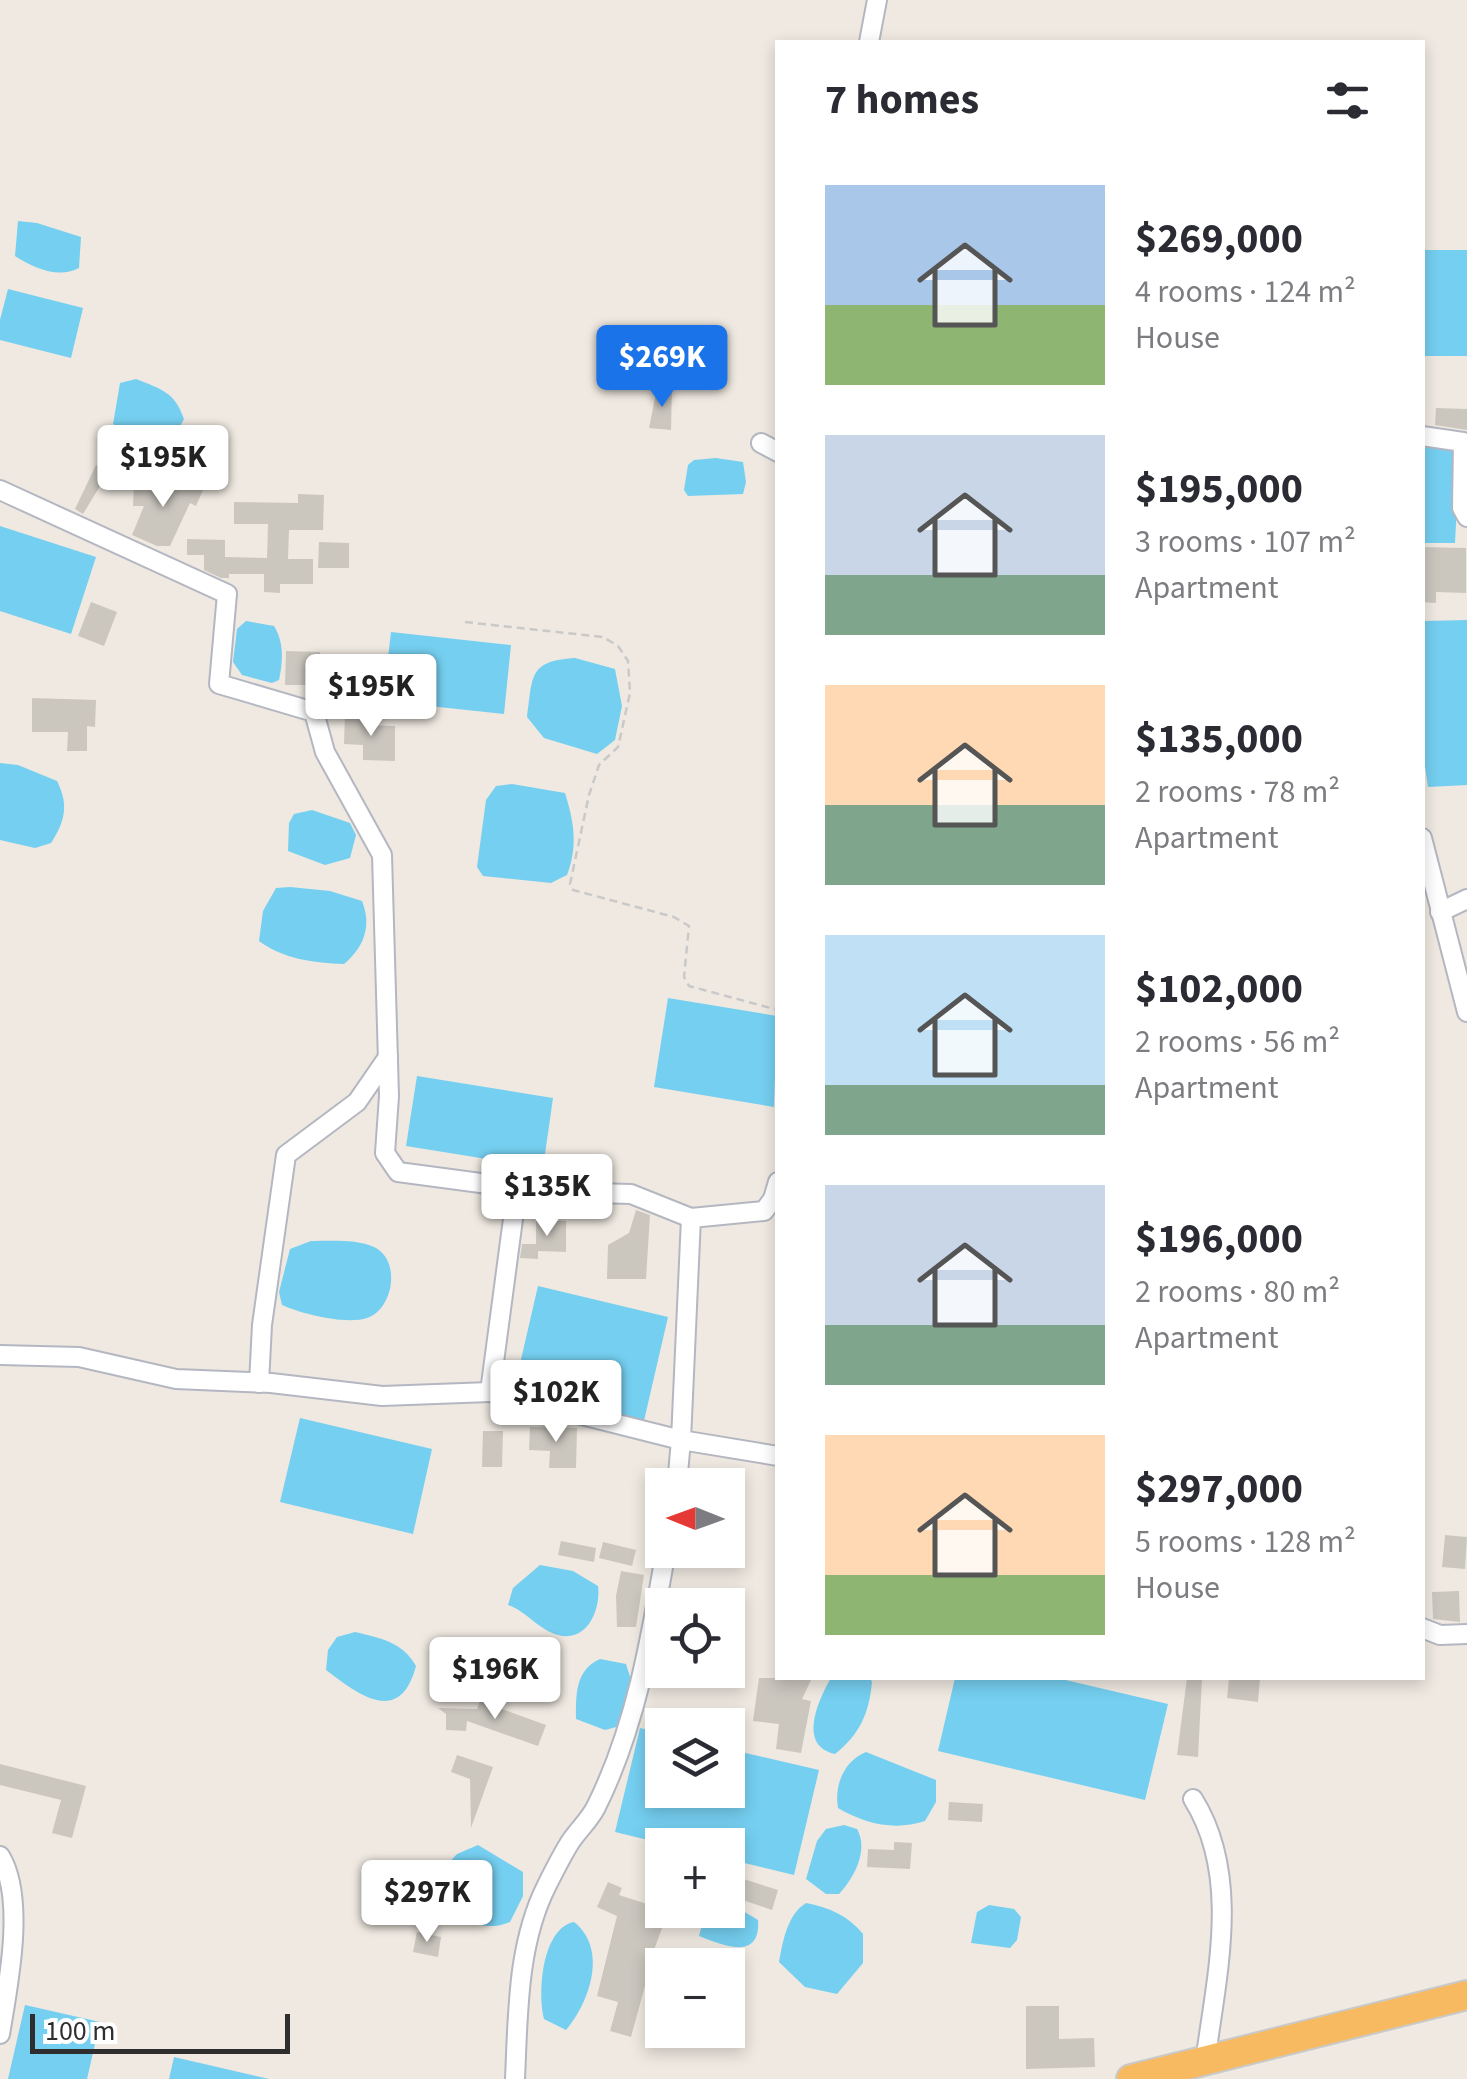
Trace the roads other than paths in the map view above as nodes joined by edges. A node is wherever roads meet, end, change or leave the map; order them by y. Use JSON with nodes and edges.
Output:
{"nodes":[{"id":1,"x":877,"y":0,"type":"edge"},
{"id":2,"x":869,"y":40,"type":"edge"},
{"id":3,"x":1425,"y":436,"type":"edge"},
{"id":4,"x":0,"y":490,"type":"edge"},
{"id":5,"x":1467,"y":516,"type":"edge"},
{"id":6,"x":1425,"y":850,"type":"edge"},
{"id":7,"x":1467,"y":899,"type":"edge"},
{"id":8,"x":1440,"y":912,"type":"junction"},
{"id":9,"x":1467,"y":1012,"type":"edge"},
{"id":10,"x":388,"y":1057,"type":"junction"},
{"id":11,"x":775,"y":1192,"type":"edge"},
{"id":12,"x":515,"y":1204,"type":"junction"},
{"id":13,"x":691,"y":1218,"type":"junction"},
{"id":14,"x":0,"y":1355,"type":"edge"},
{"id":15,"x":259,"y":1382,"type":"junction"},
{"id":16,"x":490,"y":1392,"type":"junction"},
{"id":17,"x":680,"y":1440,"type":"junction"},
{"id":18,"x":775,"y":1456,"type":"edge"},
{"id":19,"x":678,"y":1468,"type":"edge"},
{"id":20,"x":663,"y":1568,"type":"edge"},
{"id":21,"x":1425,"y":1629,"type":"edge"},
{"id":22,"x":1467,"y":1634,"type":"edge"},
{"id":23,"x":1193,"y":1799,"type":"dead end"},
{"id":24,"x":0,"y":1856,"type":"edge"},
{"id":25,"x":1467,"y":1995,"type":"edge"},
{"id":26,"x":0,"y":2034,"type":"edge"},
{"id":27,"x":1205,"y":2062,"type":"junction"},
{"id":28,"x":515,"y":2079,"type":"edge"},
{"id":29,"x":1130,"y":2079,"type":"edge"}],
"edges":[{"from":1,"to":2,"type":"street"},
{"from":3,"to":5,"type":"street"},
{"from":4,"to":10,"type":"street"},
{"from":6,"to":8,"type":"street"},
{"from":7,"to":8,"type":"street"},
{"from":8,"to":9,"type":"street"},
{"from":10,"to":12,"type":"street"},
{"from":10,"to":15,"type":"street"},
{"from":11,"to":13,"type":"street"},
{"from":12,"to":13,"type":"street"},
{"from":12,"to":16,"type":"street"},
{"from":13,"to":17,"type":"street"},
{"from":14,"to":15,"type":"street"},
{"from":15,"to":16,"type":"street"},
{"from":16,"to":17,"type":"street"},
{"from":17,"to":18,"type":"street"},
{"from":17,"to":19,"type":"street"},
{"from":20,"to":28,"type":"street"},
{"from":21,"to":22,"type":"street"},
{"from":23,"to":27,"type":"street"},
{"from":24,"to":26,"type":"street"},
{"from":25,"to":27,"type":"highway"},
{"from":27,"to":29,"type":"highway"}]}
